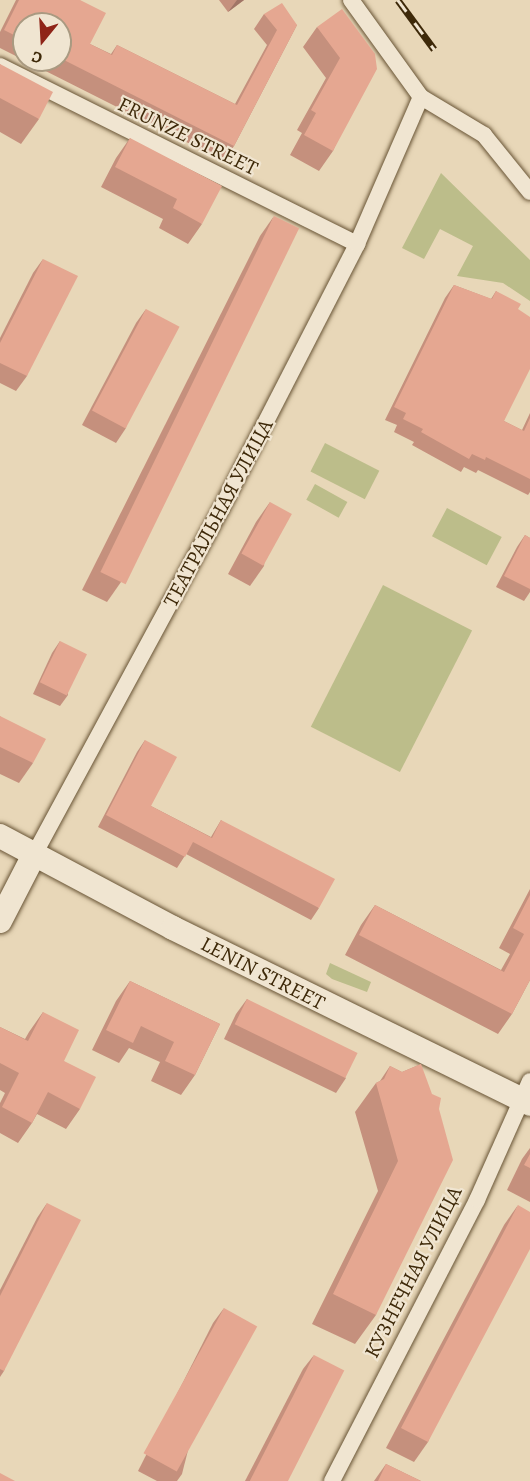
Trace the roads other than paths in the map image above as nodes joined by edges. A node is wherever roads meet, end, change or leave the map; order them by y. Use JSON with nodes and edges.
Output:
{"nodes":[{"id":1,"x":351,"y":0,"type":"edge"},
{"id":2,"x":0,"y":66,"type":"edge"},
{"id":3,"x":421,"y":98,"type":"junction"},
{"id":4,"x":530,"y":192,"type":"edge"},
{"id":5,"x":357,"y":244,"type":"junction"},
{"id":6,"x":0,"y":836,"type":"edge"},
{"id":7,"x":35,"y":853,"type":"junction"},
{"id":8,"x":0,"y":921,"type":"edge"},
{"id":9,"x":527,"y":1095,"type":"edge"},
{"id":10,"x":332,"y":1481,"type":"edge"}],
"edges":[{"from":1,"to":3,"type":"street"},
{"from":2,"to":5,"type":"street","name":"FRUNZE STREET"},
{"from":3,"to":4,"type":"street"},
{"from":3,"to":5,"type":"street","name":"ТЕАТРАЛЬНАЯ УЛИЦА"},
{"from":5,"to":7,"type":"street","name":"ТЕАТРАЛЬНАЯ УЛИЦА"},
{"from":6,"to":7,"type":"main road","name":"LENIN STREET"},
{"from":7,"to":8,"type":"main road","name":"ТЕАТРАЛЬНАЯ УЛИЦА"},
{"from":7,"to":9,"type":"main road","name":"LENIN STREET"},
{"from":9,"to":10,"type":"street","name":"КУЗНЕЧНАЯ УЛИЦА"}]}
